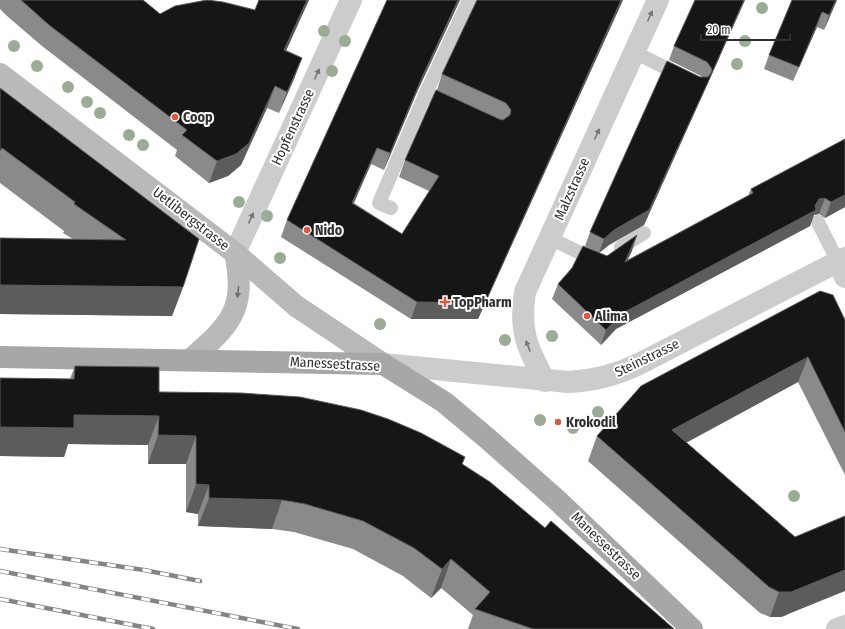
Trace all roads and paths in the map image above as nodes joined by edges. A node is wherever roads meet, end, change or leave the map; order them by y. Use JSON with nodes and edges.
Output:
{"nodes":[{"id":1,"x":351,"y":0,"type":"edge"},
{"id":2,"x":469,"y":0,"type":"edge"},
{"id":3,"x":658,"y":0,"type":"edge"},
{"id":4,"x":634,"y":52,"type":"junction"},
{"id":5,"x":0,"y":74,"type":"edge"},
{"id":6,"x":691,"y":81,"type":"edge"},
{"id":7,"x":425,"y":95,"type":"junction"},
{"id":8,"x":461,"y":112,"type":"edge"},
{"id":9,"x":391,"y":208,"type":"dead end"},
{"id":10,"x":818,"y":222,"type":"dead end"},
{"id":11,"x":644,"y":233,"type":"dead end"},
{"id":12,"x":550,"y":238,"type":"junction"},
{"id":13,"x":235,"y":253,"type":"junction"},
{"id":14,"x":843,"y":265,"type":"edge"},
{"id":15,"x":0,"y":357,"type":"edge"},
{"id":16,"x":190,"y":360,"type":"junction"},
{"id":17,"x":383,"y":364,"type":"junction"},
{"id":18,"x":545,"y":381,"type":"junction"},
{"id":19,"x":845,"y":626,"type":"edge"},
{"id":20,"x":692,"y":629,"type":"edge"},
{"id":21,"x":837,"y":629,"type":"edge"}],
"edges":[{"from":13,"to":1,"type":"street","name":"Hopfenstrasse","one_way":true},
{"from":2,"to":7,"type":"lane"},
{"from":4,"to":3,"type":"street","name":"Malzstrasse","one_way":true},
{"from":4,"to":6,"type":"lane"},
{"from":12,"to":4,"type":"street","name":"Malzstrasse","one_way":true},
{"from":5,"to":13,"type":"main road","name":"Uetlibergstrasse"},
{"from":7,"to":8,"type":"lane"},
{"from":7,"to":9,"type":"lane"},
{"from":10,"to":14,"type":"lane"},
{"from":11,"to":12,"type":"lane"},
{"from":18,"to":12,"type":"street","name":"Malzstrasse","one_way":true},
{"from":13,"to":16,"type":"main road","one_way":true},
{"from":13,"to":17,"type":"main road","name":"Uetlibergstrasse"},
{"from":14,"to":18,"type":"street","name":"Steinstrasse"},
{"from":15,"to":16,"type":"main road","name":"Manessestrasse"},
{"from":16,"to":17,"type":"main road","name":"Manessestrasse"},
{"from":17,"to":18,"type":"street","name":"Steinstrasse"},
{"from":17,"to":20,"type":"main road","name":"Manessestrasse"},
{"from":19,"to":21,"type":"street"}]}
